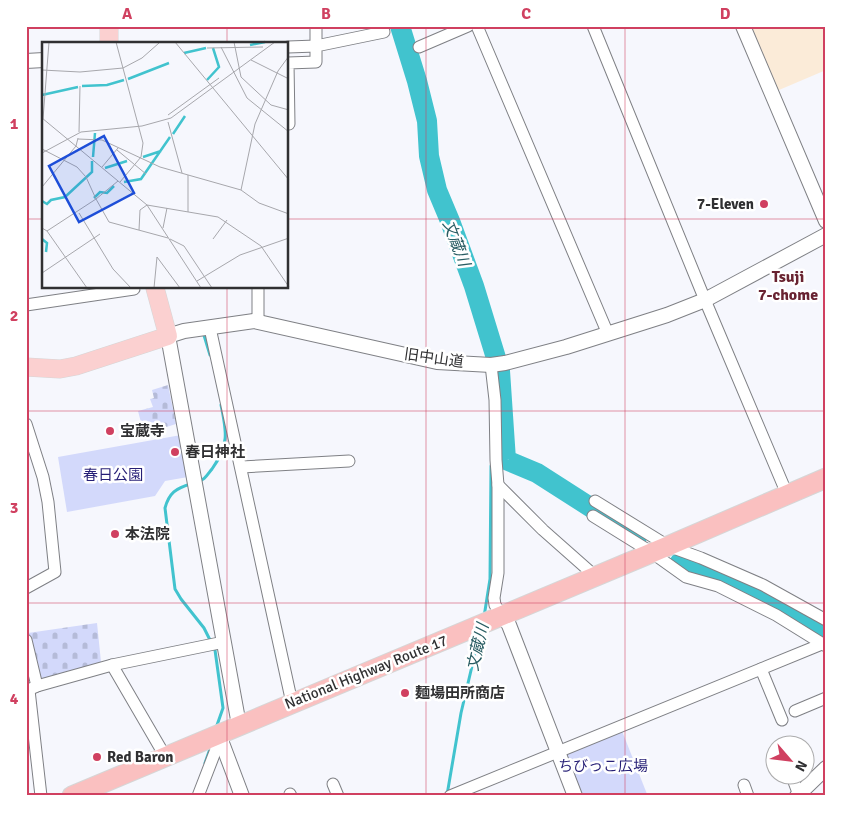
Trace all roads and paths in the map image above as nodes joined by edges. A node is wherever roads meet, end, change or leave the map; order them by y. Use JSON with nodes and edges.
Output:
{"nodes":[{"id":1,"x":109,"y":26,"type":"edge"},
{"id":2,"x":316,"y":26,"type":"edge"},
{"id":3,"x":382,"y":26,"type":"edge"},
{"id":4,"x":468,"y":26,"type":"edge"},
{"id":5,"x":477,"y":26,"type":"edge"},
{"id":6,"x":593,"y":26,"type":"edge"},
{"id":7,"x":744,"y":26,"type":"edge"},
{"id":8,"x":109,"y":42,"type":"edge"},
{"id":9,"x":316,"y":46,"type":"junction"},
{"id":10,"x":289,"y":47,"type":"edge"},
{"id":11,"x":419,"y":47,"type":"dead end"},
{"id":12,"x":42,"y":60,"type":"edge"},
{"id":13,"x":26,"y":61,"type":"edge"},
{"id":14,"x":289,"y":63,"type":"edge"},
{"id":15,"x":826,"y":221,"type":"edge"},
{"id":16,"x":826,"y":236,"type":"edge"},
{"id":17,"x":134,"y":289,"type":"dead end"},
{"id":18,"x":155,"y":289,"type":"edge"},
{"id":19,"x":258,"y":289,"type":"edge"},
{"id":20,"x":705,"y":300,"type":"junction"},
{"id":21,"x":26,"y":305,"type":"edge"},
{"id":22,"x":258,"y":322,"type":"junction"},
{"id":23,"x":210,"y":328,"type":"junction"},
{"id":24,"x":608,"y":334,"type":"junction"},
{"id":25,"x":168,"y":336,"type":"junction"},
{"id":26,"x":496,"y":364,"type":"junction"},
{"id":27,"x":26,"y":367,"type":"edge"},
{"id":28,"x":26,"y":424,"type":"edge"},
{"id":29,"x":349,"y":461,"type":"dead end"},
{"id":30,"x":241,"y":467,"type":"junction"},
{"id":31,"x":826,"y":478,"type":"edge"},
{"id":32,"x":498,"y":485,"type":"junction"},
{"id":33,"x":787,"y":494,"type":"junction"},
{"id":34,"x":595,"y":500,"type":"dead end"},
{"id":35,"x":593,"y":516,"type":"dead end"},
{"id":36,"x":660,"y":549,"type":"junction"},
{"id":37,"x":595,"y":576,"type":"junction"},
{"id":38,"x":26,"y":588,"type":"edge"},
{"id":39,"x":826,"y":620,"type":"edge"},
{"id":40,"x":490,"y":621,"type":"junction"},
{"id":41,"x":26,"y":640,"type":"edge"},
{"id":42,"x":216,"y":643,"type":"junction"},
{"id":43,"x":824,"y":645,"type":"edge"},
{"id":44,"x":112,"y":665,"type":"junction"},
{"id":45,"x":761,"y":669,"type":"junction"},
{"id":46,"x":31,"y":689,"type":"edge"},
{"id":47,"x":826,"y":698,"type":"edge"},
{"id":48,"x":292,"y":703,"type":"junction"},
{"id":49,"x":795,"y":711,"type":"dead end"},
{"id":50,"x":782,"y":720,"type":"dead end"},
{"id":51,"x":239,"y":725,"type":"junction"},
{"id":52,"x":217,"y":735,"type":"junction"},
{"id":53,"x":558,"y":752,"type":"junction"},
{"id":54,"x":165,"y":756,"type":"junction"},
{"id":55,"x":826,"y":768,"type":"edge"},
{"id":56,"x":333,"y":784,"type":"dead end"},
{"id":57,"x":799,"y":795,"type":"edge"},
{"id":58,"x":41,"y":796,"type":"edge"},
{"id":59,"x":72,"y":796,"type":"edge"},
{"id":60,"x":198,"y":796,"type":"edge"},
{"id":61,"x":242,"y":796,"type":"edge"},
{"id":62,"x":338,"y":796,"type":"edge"},
{"id":63,"x":450,"y":796,"type":"edge"},
{"id":64,"x":575,"y":796,"type":"edge"}],
"edges":[{"from":1,"to":8,"type":"main road"},
{"from":2,"to":9,"type":"street"},
{"from":3,"to":9,"type":"street"},
{"from":4,"to":11,"type":"street"},
{"from":5,"to":24,"type":"street"},
{"from":6,"to":20,"type":"street"},
{"from":7,"to":15,"type":"street"},
{"from":9,"to":10,"type":"street"},
{"from":9,"to":14,"type":"street"},
{"from":12,"to":13,"type":"street"},
{"from":16,"to":20,"type":"street","name":"旧中山道"},
{"from":17,"to":21,"type":"street"},
{"from":18,"to":25,"type":"main road"},
{"from":19,"to":22,"type":"street"},
{"from":20,"to":24,"type":"street","name":"旧中山道"},
{"from":20,"to":33,"type":"street"},
{"from":22,"to":23,"type":"street","name":"旧中山道"},
{"from":22,"to":26,"type":"street","name":"旧中山道"},
{"from":23,"to":25,"type":"street","name":"旧中山道"},
{"from":23,"to":30,"type":"street"},
{"from":24,"to":26,"type":"street","name":"旧中山道"},
{"from":25,"to":27,"type":"main road","name":"旧中山道"},
{"from":25,"to":42,"type":"street"},
{"from":26,"to":32,"type":"street"},
{"from":28,"to":38,"type":"street"},
{"from":29,"to":30,"type":"street"},
{"from":30,"to":48,"type":"street"},
{"from":31,"to":33,"type":"highway","name":"National Highway Route 17"},
{"from":32,"to":37,"type":"street"},
{"from":32,"to":40,"type":"street"},
{"from":33,"to":36,"type":"highway","name":"National Highway Route 17"},
{"from":34,"to":36,"type":"street"},
{"from":35,"to":36,"type":"street"},
{"from":36,"to":37,"type":"highway","name":"National Highway Route 17"},
{"from":36,"to":39,"type":"street"},
{"from":36,"to":43,"type":"street"},
{"from":37,"to":40,"type":"highway","name":"National Highway Route 17"},
{"from":40,"to":48,"type":"highway","name":"National Highway Route 17"},
{"from":40,"to":53,"type":"street"},
{"from":41,"to":46,"type":"street"},
{"from":42,"to":44,"type":"street"},
{"from":42,"to":51,"type":"street"},
{"from":43,"to":45,"type":"street"},
{"from":44,"to":46,"type":"street"},
{"from":44,"to":54,"type":"street"},
{"from":45,"to":50,"type":"street"},
{"from":45,"to":53,"type":"street"},
{"from":46,"to":58,"type":"street"},
{"from":47,"to":49,"type":"street"},
{"from":48,"to":51,"type":"highway","name":"National Highway Route 17"},
{"from":51,"to":52,"type":"highway","name":"National Highway Route 17"},
{"from":52,"to":54,"type":"highway","name":"National Highway Route 17"},
{"from":52,"to":60,"type":"street"},
{"from":52,"to":61,"type":"street"},
{"from":53,"to":63,"type":"street"},
{"from":53,"to":64,"type":"street"},
{"from":54,"to":59,"type":"highway","name":"National Highway Route 17"},
{"from":55,"to":57,"type":"street"},
{"from":56,"to":62,"type":"street"}]}
